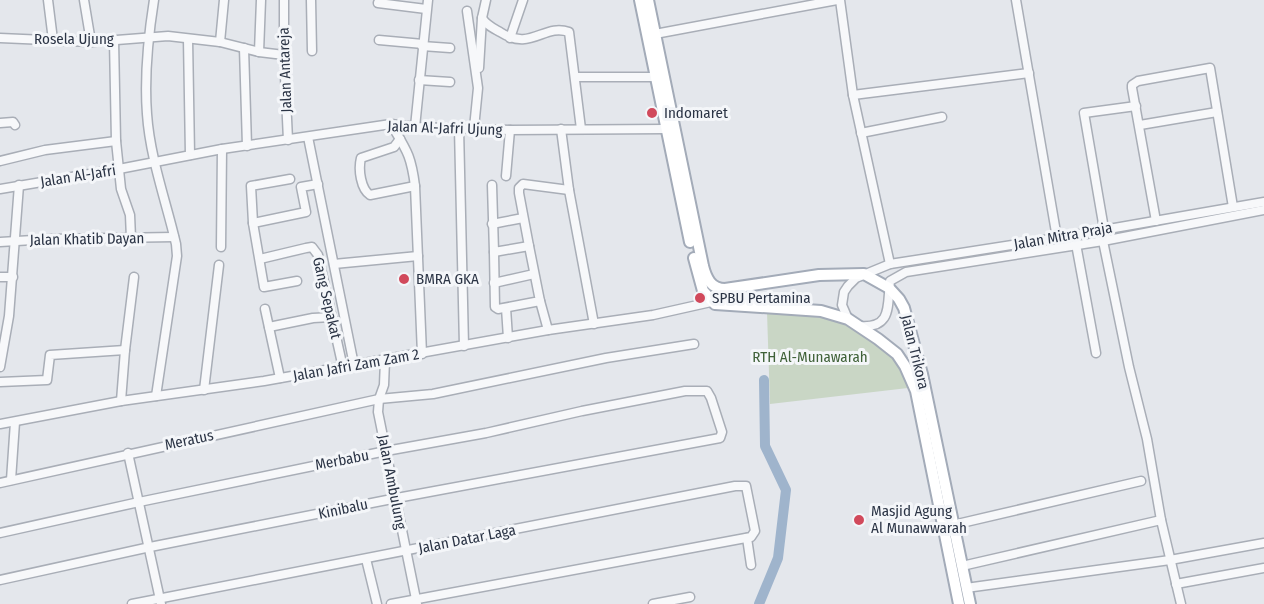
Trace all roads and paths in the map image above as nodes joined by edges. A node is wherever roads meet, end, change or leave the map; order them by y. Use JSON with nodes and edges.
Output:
{"nodes":[{"id":1,"x":48,"y":0,"type":"edge"},
{"id":2,"x":84,"y":0,"type":"edge"},
{"id":3,"x":154,"y":0,"type":"edge"},
{"id":4,"x":224,"y":0,"type":"edge"},
{"id":5,"x":261,"y":0,"type":"edge"},
{"id":6,"x":284,"y":0,"type":"edge"},
{"id":7,"x":311,"y":0,"type":"edge"},
{"id":8,"x":486,"y":0,"type":"edge"},
{"id":9,"x":523,"y":0,"type":"edge"},
{"id":10,"x":640,"y":0,"type":"edge"},
{"id":11,"x":648,"y":0,"type":"edge"},
{"id":12,"x":839,"y":0,"type":"edge"},
{"id":13,"x":1016,"y":0,"type":"edge"},
{"id":14,"x":378,"y":3,"type":"dead end"},
{"id":15,"x":427,"y":5,"type":"edge"},
{"id":16,"x":466,"y":11,"type":"dead end"},
{"id":17,"x":482,"y":18,"type":"junction"},
{"id":18,"x":655,"y":33,"type":"junction"},
{"id":19,"x":148,"y":36,"type":"junction"},
{"id":20,"x":0,"y":38,"type":"edge"},
{"id":21,"x":510,"y":38,"type":"junction"},
{"id":22,"x":188,"y":39,"type":"junction"},
{"id":23,"x":53,"y":40,"type":"junction"},
{"id":24,"x":114,"y":40,"type":"junction"},
{"id":25,"x":379,"y":40,"type":"dead end"},
{"id":26,"x":91,"y":42,"type":"junction"},
{"id":27,"x":220,"y":42,"type":"junction"},
{"id":28,"x":422,"y":45,"type":"junction"},
{"id":29,"x":244,"y":48,"type":"junction"},
{"id":30,"x":450,"y":48,"type":"dead end"},
{"id":31,"x":312,"y":51,"type":"dead end"},
{"id":32,"x":259,"y":52,"type":"junction"},
{"id":33,"x":284,"y":55,"type":"junction"},
{"id":34,"x":1029,"y":73,"type":"junction"},
{"id":35,"x":575,"y":77,"type":"junction"},
{"id":36,"x":656,"y":77,"type":"junction"},
{"id":37,"x":419,"y":80,"type":"junction"},
{"id":38,"x":450,"y":82,"type":"dead end"},
{"id":39,"x":478,"y":88,"type":"junction"},
{"id":40,"x":853,"y":95,"type":"junction"},
{"id":41,"x":1136,"y":106,"type":"junction"},
{"id":42,"x":1217,"y":112,"type":"junction"},
{"id":43,"x":942,"y":117,"type":"dead end"},
{"id":44,"x":0,"y":123,"type":"edge"},
{"id":45,"x":391,"y":124,"type":"junction"},
{"id":46,"x":15,"y":125,"type":"dead end"},
{"id":47,"x":1140,"y":125,"type":"junction"},
{"id":48,"x":415,"y":127,"type":"junction"},
{"id":49,"x":459,"y":128,"type":"junction"},
{"id":50,"x":474,"y":128,"type":"junction"},
{"id":51,"x":561,"y":129,"type":"junction"},
{"id":52,"x":581,"y":129,"type":"junction"},
{"id":53,"x":666,"y":129,"type":"junction"},
{"id":54,"x":510,"y":130,"type":"junction"},
{"id":55,"x":861,"y":133,"type":"junction"},
{"id":56,"x":309,"y":137,"type":"junction"},
{"id":57,"x":400,"y":139,"type":"junction"},
{"id":58,"x":288,"y":140,"type":"junction"},
{"id":59,"x":116,"y":141,"type":"junction"},
{"id":60,"x":247,"y":146,"type":"junction"},
{"id":61,"x":222,"y":149,"type":"junction"},
{"id":62,"x":190,"y":155,"type":"junction"},
{"id":63,"x":0,"y":161,"type":"edge"},
{"id":64,"x":155,"y":162,"type":"junction"},
{"id":65,"x":119,"y":169,"type":"junction"},
{"id":66,"x":680,"y":175,"type":"junction"},
{"id":67,"x":506,"y":176,"type":"dead end"},
{"id":68,"x":290,"y":179,"type":"dead end"},
{"id":69,"x":318,"y":184,"type":"junction"},
{"id":70,"x":492,"y":184,"type":"dead end"},
{"id":71,"x":19,"y":185,"type":"junction"},
{"id":72,"x":415,"y":186,"type":"junction"},
{"id":73,"x":682,"y":187,"type":"junction"},
{"id":74,"x":0,"y":189,"type":"edge"},
{"id":75,"x":569,"y":190,"type":"junction"},
{"id":76,"x":1264,"y":202,"type":"edge"},
{"id":77,"x":1233,"y":207,"type":"junction"},
{"id":78,"x":1264,"y":210,"type":"edge"},
{"id":79,"x":524,"y":218,"type":"junction"},
{"id":80,"x":1156,"y":221,"type":"junction"},
{"id":81,"x":253,"y":223,"type":"junction"},
{"id":82,"x":492,"y":224,"type":"junction"},
{"id":83,"x":1104,"y":229,"type":"junction"},
{"id":84,"x":174,"y":237,"type":"junction"},
{"id":85,"x":131,"y":238,"type":"junction"},
{"id":86,"x":1057,"y":238,"type":"junction"},
{"id":87,"x":14,"y":241,"type":"junction"},
{"id":88,"x":1102,"y":241,"type":"junction"},
{"id":89,"x":0,"y":242,"type":"edge"},
{"id":90,"x":1076,"y":244,"type":"junction"},
{"id":91,"x":529,"y":246,"type":"junction"},
{"id":92,"x":220,"y":247,"type":"dead end"},
{"id":93,"x":494,"y":252,"type":"junction"},
{"id":94,"x":418,"y":256,"type":"junction"},
{"id":95,"x":260,"y":259,"type":"junction"},
{"id":96,"x":334,"y":264,"type":"junction"},
{"id":97,"x":890,"y":264,"type":"junction"},
{"id":98,"x":219,"y":265,"type":"dead end"},
{"id":99,"x":534,"y":274,"type":"junction"},
{"id":100,"x":864,"y":274,"type":"junction"},
{"id":101,"x":0,"y":277,"type":"edge"},
{"id":102,"x":13,"y":277,"type":"junction"},
{"id":103,"x":134,"y":277,"type":"dead end"},
{"id":104,"x":297,"y":280,"type":"dead end"},
{"id":105,"x":495,"y":283,"type":"junction"},
{"id":106,"x":889,"y":288,"type":"junction"},
{"id":107,"x":540,"y":301,"type":"junction"},
{"id":108,"x":711,"y":302,"type":"junction"},
{"id":109,"x":506,"y":308,"type":"junction"},
{"id":110,"x":265,"y":309,"type":"dead end"},
{"id":111,"x":4,"y":316,"type":"edge"},
{"id":112,"x":332,"y":317,"type":"junction"},
{"id":113,"x":848,"y":320,"type":"junction"},
{"id":114,"x":594,"y":324,"type":"junction"},
{"id":115,"x":859,"y":326,"type":"junction"},
{"id":116,"x":269,"y":327,"type":"junction"},
{"id":117,"x":548,"y":330,"type":"junction"},
{"id":118,"x":508,"y":338,"type":"junction"},
{"id":119,"x":694,"y":344,"type":"dead end"},
{"id":120,"x":464,"y":346,"type":"junction"},
{"id":121,"x":125,"y":350,"type":"junction"},
{"id":122,"x":1096,"y":353,"type":"dead end"},
{"id":123,"x":1,"y":354,"type":"edge"},
{"id":124,"x":422,"y":354,"type":"junction"},
{"id":125,"x":385,"y":360,"type":"junction"},
{"id":126,"x":354,"y":365,"type":"junction"},
{"id":127,"x":0,"y":367,"type":"edge"},
{"id":128,"x":343,"y":368,"type":"junction"},
{"id":129,"x":280,"y":378,"type":"junction"},
{"id":130,"x":0,"y":382,"type":"edge"},
{"id":131,"x":204,"y":390,"type":"junction"},
{"id":132,"x":685,"y":391,"type":"joint"},
{"id":133,"x":156,"y":396,"type":"junction"},
{"id":134,"x":379,"y":399,"type":"junction"},
{"id":135,"x":121,"y":401,"type":"junction"},
{"id":136,"x":15,"y":422,"type":"junction"},
{"id":137,"x":0,"y":424,"type":"edge"},
{"id":138,"x":386,"y":452,"type":"junction"},
{"id":139,"x":129,"y":453,"type":"junction"},
{"id":140,"x":936,"y":469,"type":"junction"},
{"id":141,"x":11,"y":480,"type":"junction"},
{"id":142,"x":1141,"y":481,"type":"dead end"},
{"id":143,"x":0,"y":483,"type":"edge"},
{"id":144,"x":397,"y":498,"type":"junction"},
{"id":145,"x":139,"y":502,"type":"junction"},
{"id":146,"x":1161,"y":520,"type":"junction"},
{"id":147,"x":953,"y":525,"type":"junction"},
{"id":148,"x":0,"y":533,"type":"edge"},
{"id":149,"x":747,"y":538,"type":"junction"},
{"id":150,"x":1264,"y":543,"type":"edge"},
{"id":151,"x":150,"y":547,"type":"junction"},
{"id":152,"x":405,"y":551,"type":"junction"},
{"id":153,"x":366,"y":559,"type":"junction"},
{"id":154,"x":1170,"y":560,"type":"junction"},
{"id":155,"x":751,"y":565,"type":"dead end"},
{"id":156,"x":962,"y":566,"type":"junction"},
{"id":157,"x":1264,"y":568,"type":"edge"},
{"id":158,"x":0,"y":580,"type":"edge"},
{"id":159,"x":1176,"y":584,"type":"junction"},
{"id":160,"x":966,"y":588,"type":"junction"},
{"id":161,"x":690,"y":597,"type":"dead end"},
{"id":162,"x":160,"y":601,"type":"edge"},
{"id":163,"x":416,"y":602,"type":"edge"},
{"id":164,"x":132,"y":604,"type":"edge"},
{"id":165,"x":377,"y":604,"type":"edge"},
{"id":166,"x":391,"y":604,"type":"edge"},
{"id":167,"x":653,"y":604,"type":"edge"},
{"id":168,"x":960,"y":604,"type":"edge"},
{"id":169,"x":969,"y":604,"type":"edge"},
{"id":170,"x":1181,"y":604,"type":"edge"}],
"edges":[{"from":1,"to":23,"type":"street"},
{"from":2,"to":26,"type":"street"},
{"from":3,"to":19,"type":"street"},
{"from":4,"to":27,"type":"street"},
{"from":5,"to":32,"type":"street"},
{"from":6,"to":33,"type":"street","name":"Jalan Antareja"},
{"from":7,"to":31,"type":"street"},
{"from":8,"to":17,"type":"street"},
{"from":9,"to":21,"type":"street"},
{"from":10,"to":36,"type":"main road"},
{"from":11,"to":18,"type":"main road"},
{"from":12,"to":18,"type":"street"},
{"from":12,"to":40,"type":"street"},
{"from":13,"to":34,"type":"street"},
{"from":14,"to":15,"type":"street"},
{"from":15,"to":28,"type":"street"},
{"from":16,"to":39,"type":"street"},
{"from":17,"to":21,"type":"street"},
{"from":17,"to":39,"type":"street"},
{"from":18,"to":66,"type":"main road"},
{"from":19,"to":22,"type":"street","name":"Rosela Ujung"},
{"from":19,"to":24,"type":"street","name":"Rosela Ujung"},
{"from":19,"to":64,"type":"street"},
{"from":20,"to":23,"type":"street","name":"Rosela Ujung"},
{"from":21,"to":35,"type":"street"},
{"from":22,"to":27,"type":"street","name":"Rosela Ujung"},
{"from":22,"to":62,"type":"street"},
{"from":23,"to":26,"type":"street","name":"Rosela Ujung"},
{"from":24,"to":26,"type":"street","name":"Rosela Ujung"},
{"from":24,"to":59,"type":"street"},
{"from":25,"to":28,"type":"street"},
{"from":27,"to":29,"type":"street","name":"Rosela Ujung"},
{"from":28,"to":30,"type":"street"},
{"from":28,"to":37,"type":"street"},
{"from":29,"to":32,"type":"street","name":"Rosela Ujung"},
{"from":29,"to":60,"type":"street"},
{"from":32,"to":33,"type":"street","name":"Rosela Ujung"},
{"from":33,"to":58,"type":"street","name":"Jalan Antareja"},
{"from":34,"to":40,"type":"street"},
{"from":34,"to":86,"type":"street"},
{"from":35,"to":36,"type":"street"},
{"from":35,"to":52,"type":"street"},
{"from":36,"to":53,"type":"main road"},
{"from":37,"to":38,"type":"street"},
{"from":37,"to":48,"type":"street"},
{"from":39,"to":50,"type":"street"},
{"from":40,"to":55,"type":"street"},
{"from":41,"to":42,"type":"street"},
{"from":41,"to":47,"type":"street"},
{"from":41,"to":83,"type":"street"},
{"from":42,"to":47,"type":"street"},
{"from":42,"to":77,"type":"street"},
{"from":43,"to":55,"type":"street"},
{"from":44,"to":46,"type":"street"},
{"from":45,"to":48,"type":"street","name":"Jalan Al-Jafri Ujung"},
{"from":45,"to":56,"type":"street","name":"Jalan Al-Jafri Ujung"},
{"from":45,"to":57,"type":"street"},
{"from":47,"to":80,"type":"street"},
{"from":48,"to":49,"type":"street","name":"Jalan Al-Jafri Ujung"},
{"from":49,"to":50,"type":"street","name":"Jalan Al-Jafri Ujung"},
{"from":49,"to":120,"type":"street"},
{"from":50,"to":54,"type":"street","name":"Jalan Al-Jafri Ujung"},
{"from":51,"to":52,"type":"street","name":"Jalan Al-Jafri Ujung"},
{"from":51,"to":54,"type":"street","name":"Jalan Al-Jafri Ujung"},
{"from":51,"to":75,"type":"street"},
{"from":52,"to":53,"type":"street","name":"Jalan Al-Jafri Ujung"},
{"from":53,"to":66,"type":"main road"},
{"from":54,"to":67,"type":"street"},
{"from":55,"to":97,"type":"street"},
{"from":56,"to":58,"type":"street","name":"Jalan Al-Jafri Ujung"},
{"from":56,"to":69,"type":"street"},
{"from":57,"to":72,"type":"street"},
{"from":57,"to":72,"type":"street"},
{"from":58,"to":60,"type":"street","name":"Jalan Al-Jafri Ujung"},
{"from":59,"to":63,"type":"street"},
{"from":59,"to":65,"type":"street"},
{"from":60,"to":61,"type":"street","name":"Jalan Al-Jafri Ujung"},
{"from":61,"to":62,"type":"street","name":"Jalan Al-Jafri Ujung"},
{"from":61,"to":92,"type":"street"},
{"from":62,"to":64,"type":"street","name":"Jalan Al-Jafri Ujung"},
{"from":64,"to":65,"type":"street","name":"Jalan Al-Jafri"},
{"from":64,"to":84,"type":"street"},
{"from":65,"to":71,"type":"street","name":"Jalan Al-Jafri"},
{"from":65,"to":85,"type":"street"},
{"from":66,"to":73,"type":"main road"},
{"from":68,"to":81,"type":"street"},
{"from":69,"to":81,"type":"street"},
{"from":69,"to":96,"type":"street"},
{"from":70,"to":82,"type":"street"},
{"from":71,"to":74,"type":"street","name":"Jalan Al-Jafri"},
{"from":71,"to":87,"type":"street"},
{"from":72,"to":94,"type":"street"},
{"from":73,"to":100,"type":"main road"},
{"from":73,"to":108,"type":"main road"},
{"from":75,"to":79,"type":"street"},
{"from":75,"to":114,"type":"street"},
{"from":76,"to":77,"type":"street","name":"Jalan Mitra Praja"},
{"from":77,"to":80,"type":"street","name":"Jalan Mitra Praja"},
{"from":78,"to":88,"type":"street","name":"Jalan Mitra Praja"},
{"from":79,"to":82,"type":"street"},
{"from":79,"to":91,"type":"street"},
{"from":80,"to":83,"type":"street","name":"Jalan Mitra Praja"},
{"from":81,"to":95,"type":"street"},
{"from":82,"to":93,"type":"street"},
{"from":83,"to":86,"type":"street","name":"Jalan Mitra Praja"},
{"from":84,"to":85,"type":"street","name":"Jalan Khatib Dayan"},
{"from":84,"to":133,"type":"street"},
{"from":85,"to":87,"type":"street","name":"Jalan Khatib Dayan"},
{"from":86,"to":97,"type":"street","name":"Jalan Mitra Praja"},
{"from":87,"to":89,"type":"street","name":"Jalan Khatib Dayan"},
{"from":87,"to":102,"type":"street"},
{"from":88,"to":90,"type":"street","name":"Jalan Mitra Praja"},
{"from":88,"to":146,"type":"street"},
{"from":90,"to":106,"type":"street","name":"Jalan Mitra Praja"},
{"from":90,"to":122,"type":"street"},
{"from":91,"to":93,"type":"street"},
{"from":91,"to":99,"type":"street"},
{"from":93,"to":105,"type":"street"},
{"from":94,"to":96,"type":"street"},
{"from":94,"to":124,"type":"street"},
{"from":95,"to":104,"type":"street"},
{"from":95,"to":112,"type":"street","name":"Gang Sepakat"},
{"from":96,"to":126,"type":"street"},
{"from":97,"to":100,"type":"street","name":"Jalan Mitra Praja"},
{"from":98,"to":131,"type":"street"},
{"from":99,"to":105,"type":"street"},
{"from":99,"to":107,"type":"street"},
{"from":100,"to":106,"type":"main road","name":"Jalan Trikora"},
{"from":100,"to":113,"type":"street"},
{"from":101,"to":102,"type":"street"},
{"from":102,"to":111,"type":"street"},
{"from":103,"to":121,"type":"street"},
{"from":105,"to":109,"type":"street"},
{"from":106,"to":115,"type":"street"},
{"from":106,"to":140,"type":"main road","name":"Jalan Trikora"},
{"from":107,"to":109,"type":"street"},
{"from":107,"to":117,"type":"street"},
{"from":108,"to":113,"type":"main road","name":"Jalan Trikora"},
{"from":108,"to":114,"type":"street","name":"Jalan Jafri Zam Zam 2"},
{"from":109,"to":118,"type":"street"},
{"from":110,"to":116,"type":"street"},
{"from":111,"to":123,"type":"street"},
{"from":112,"to":116,"type":"street"},
{"from":112,"to":128,"type":"street","name":"Gang Sepakat"},
{"from":113,"to":115,"type":"main road","name":"Jalan Trikora"},
{"from":114,"to":117,"type":"street","name":"Jalan Jafri Zam Zam 2"},
{"from":115,"to":140,"type":"main road","name":"Jalan Trikora"},
{"from":116,"to":129,"type":"street"},
{"from":117,"to":118,"type":"street","name":"Jalan Jafri Zam Zam 2"},
{"from":118,"to":120,"type":"street","name":"Jalan Jafri Zam Zam 2"},
{"from":119,"to":134,"type":"street","name":"Meratus"},
{"from":120,"to":124,"type":"street","name":"Jalan Jafri Zam Zam 2"},
{"from":121,"to":130,"type":"street"},
{"from":121,"to":135,"type":"street"},
{"from":123,"to":127,"type":"street"},
{"from":124,"to":125,"type":"street","name":"Jalan Jafri Zam Zam 2"},
{"from":125,"to":126,"type":"street","name":"Jalan Jafri Zam Zam 2"},
{"from":125,"to":134,"type":"street","name":"Jalan Ambulung"},
{"from":126,"to":128,"type":"street","name":"Jalan Jafri Zam Zam 2"},
{"from":128,"to":129,"type":"street","name":"Jalan Jafri Zam Zam 2"},
{"from":129,"to":131,"type":"street","name":"Jalan Jafri Zam Zam 2"},
{"from":131,"to":133,"type":"street","name":"Jalan Jafri Zam Zam 2"},
{"from":132,"to":138,"type":"street","name":"Merbabu"},
{"from":132,"to":144,"type":"street","name":"Kinibalu"},
{"from":133,"to":135,"type":"street","name":"Jalan Jafri Zam Zam 2"},
{"from":134,"to":138,"type":"street","name":"Jalan Ambulung"},
{"from":134,"to":139,"type":"street","name":"Meratus"},
{"from":135,"to":136,"type":"street","name":"Jalan Jafri Zam Zam 2"},
{"from":136,"to":137,"type":"street","name":"Jalan Jafri Zam Zam 2"},
{"from":136,"to":141,"type":"street"},
{"from":138,"to":144,"type":"street","name":"Jalan Ambulung"},
{"from":138,"to":145,"type":"street","name":"Merbabu"},
{"from":139,"to":141,"type":"street","name":"Meratus"},
{"from":139,"to":145,"type":"street"},
{"from":140,"to":147,"type":"main road","name":"Jalan Trikora"},
{"from":140,"to":168,"type":"main road","name":"Jalan Trikora"},
{"from":141,"to":143,"type":"street","name":"Meratus"},
{"from":142,"to":147,"type":"street"},
{"from":144,"to":151,"type":"street","name":"Kinibalu"},
{"from":144,"to":152,"type":"street","name":"Jalan Ambulung"},
{"from":145,"to":148,"type":"street","name":"Merbabu"},
{"from":145,"to":151,"type":"street"},
{"from":146,"to":154,"type":"street"},
{"from":146,"to":156,"type":"street"},
{"from":147,"to":156,"type":"main road","name":"Jalan Trikora"},
{"from":149,"to":152,"type":"street","name":"Jalan Datar Laga"},
{"from":149,"to":155,"type":"street"},
{"from":149,"to":163,"type":"street"},
{"from":150,"to":154,"type":"street"},
{"from":151,"to":158,"type":"street","name":"Kinibalu"},
{"from":151,"to":162,"type":"street"},
{"from":152,"to":153,"type":"street","name":"Jalan Datar Laga"},
{"from":152,"to":163,"type":"street","name":"Jalan Ambulung"},
{"from":153,"to":162,"type":"street","name":"Jalan Datar Laga"},
{"from":153,"to":165,"type":"street"},
{"from":154,"to":159,"type":"street"},
{"from":154,"to":160,"type":"street"},
{"from":156,"to":160,"type":"main road","name":"Jalan Trikora"},
{"from":157,"to":159,"type":"street"},
{"from":159,"to":170,"type":"street"},
{"from":160,"to":169,"type":"main road","name":"Jalan Trikora"},
{"from":161,"to":167,"type":"street"},
{"from":162,"to":164,"type":"street","name":"Jalan Datar Laga"},
{"from":163,"to":166,"type":"street"}]}
